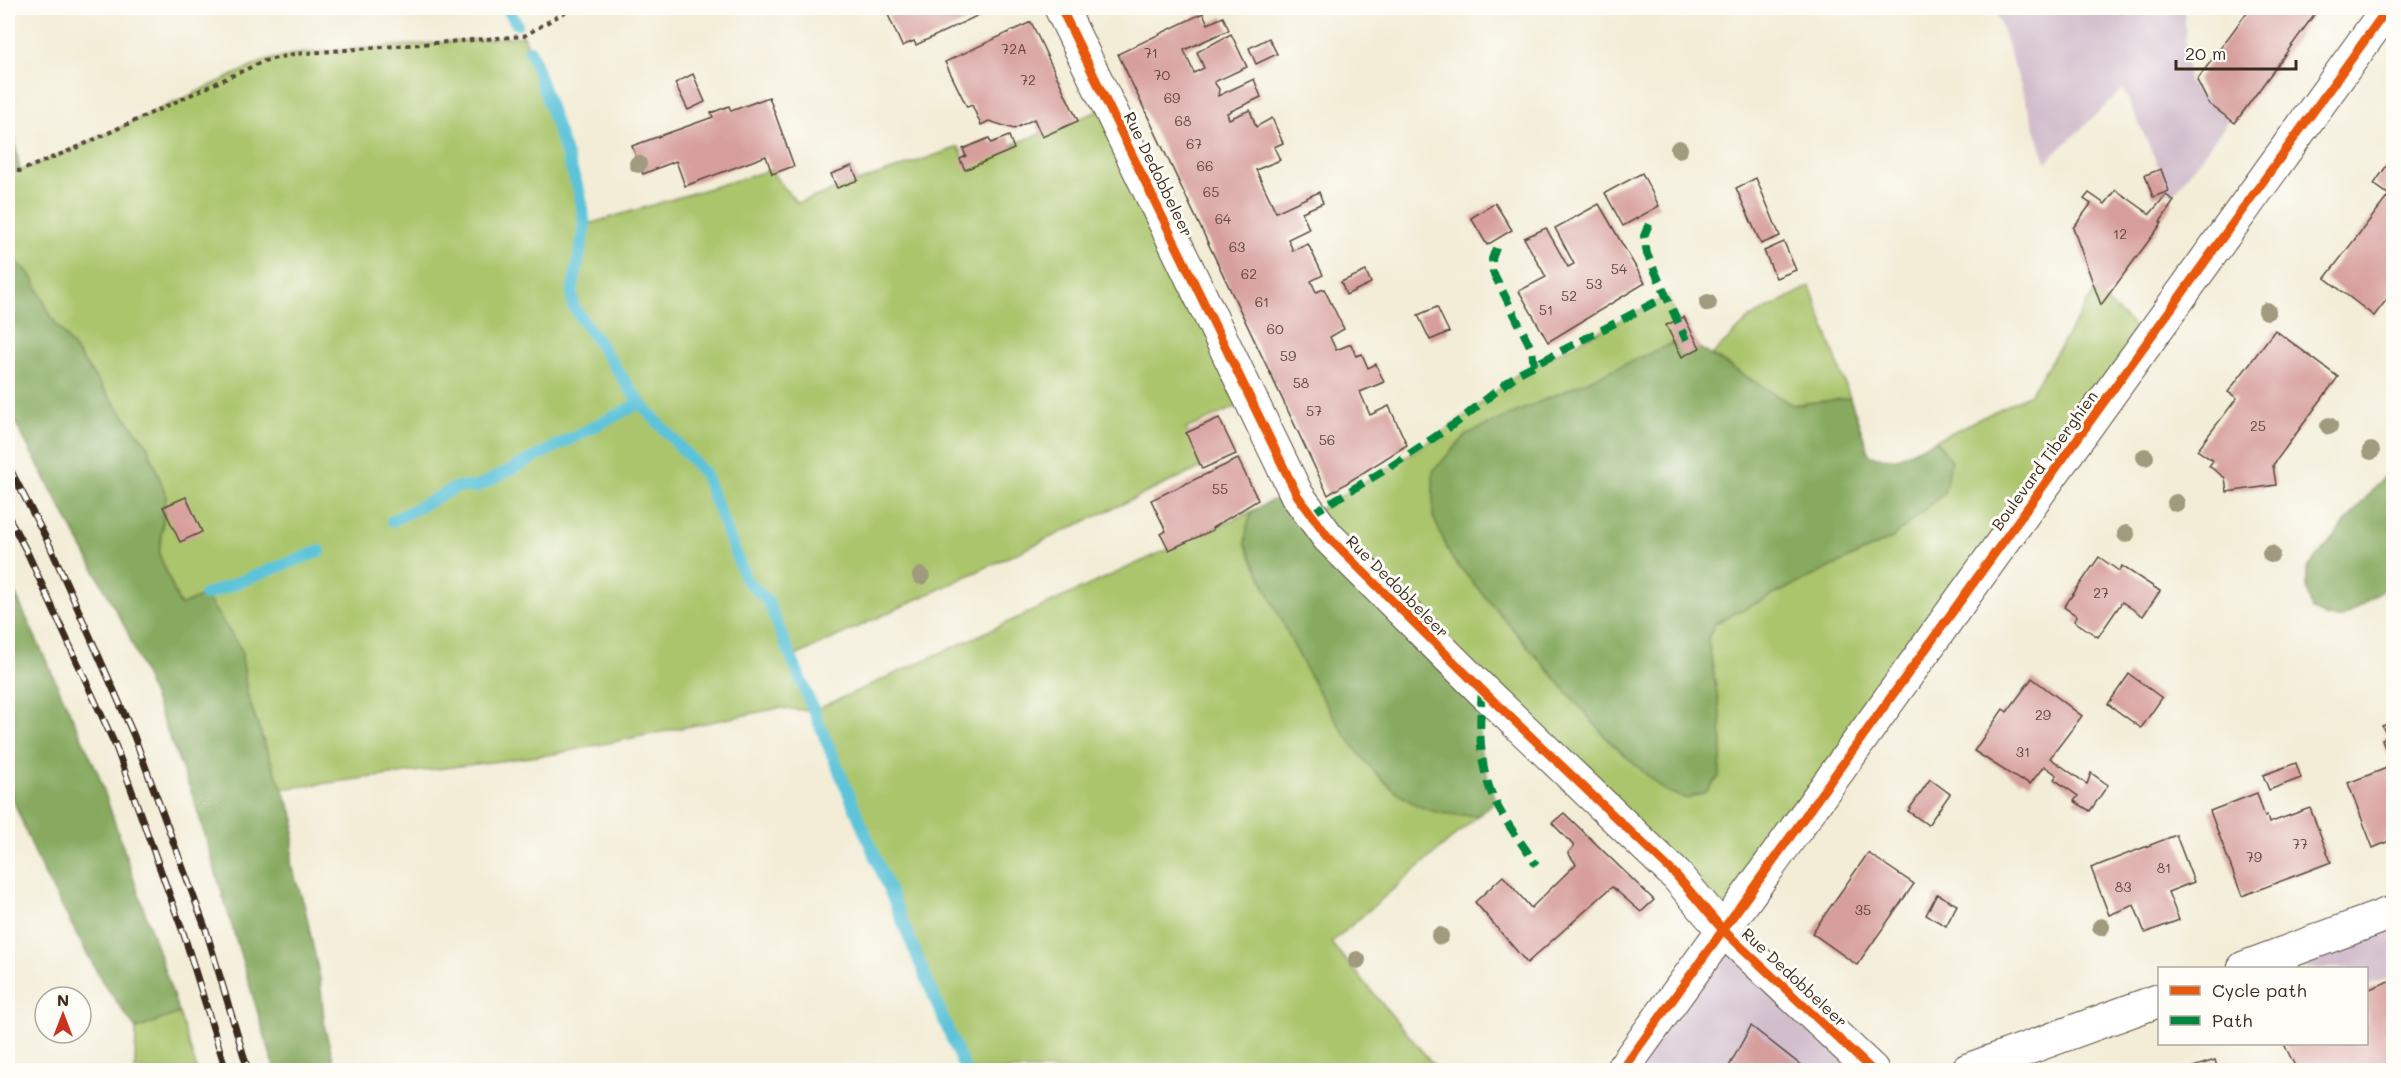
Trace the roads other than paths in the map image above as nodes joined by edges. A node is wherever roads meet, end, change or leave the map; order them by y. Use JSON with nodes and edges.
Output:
{"nodes":[{"id":1,"x":1061,"y":8,"type":"edge"},
{"id":2,"x":2388,"y":8,"type":"edge"},
{"id":3,"x":2394,"y":912,"type":"edge"},
{"id":4,"x":1723,"y":930,"type":"junction"},
{"id":5,"x":2249,"y":967,"type":"edge"},
{"id":6,"x":2158,"y":1001,"type":"edge"},
{"id":7,"x":1622,"y":1071,"type":"edge"},
{"id":8,"x":1872,"y":1071,"type":"edge"},
{"id":9,"x":1968,"y":1071,"type":"edge"}],
"edges":[{"from":1,"to":4,"type":"street","name":"Rue Dedobbeleer"},
{"from":2,"to":4,"type":"street","name":"Boulevard Tiberghien"},
{"from":3,"to":5,"type":"street"},
{"from":4,"to":7,"type":"street","name":"Boulevard Tiberghien"},
{"from":4,"to":8,"type":"street","name":"Rue Dedobbeleer"},
{"from":6,"to":9,"type":"street"}]}
